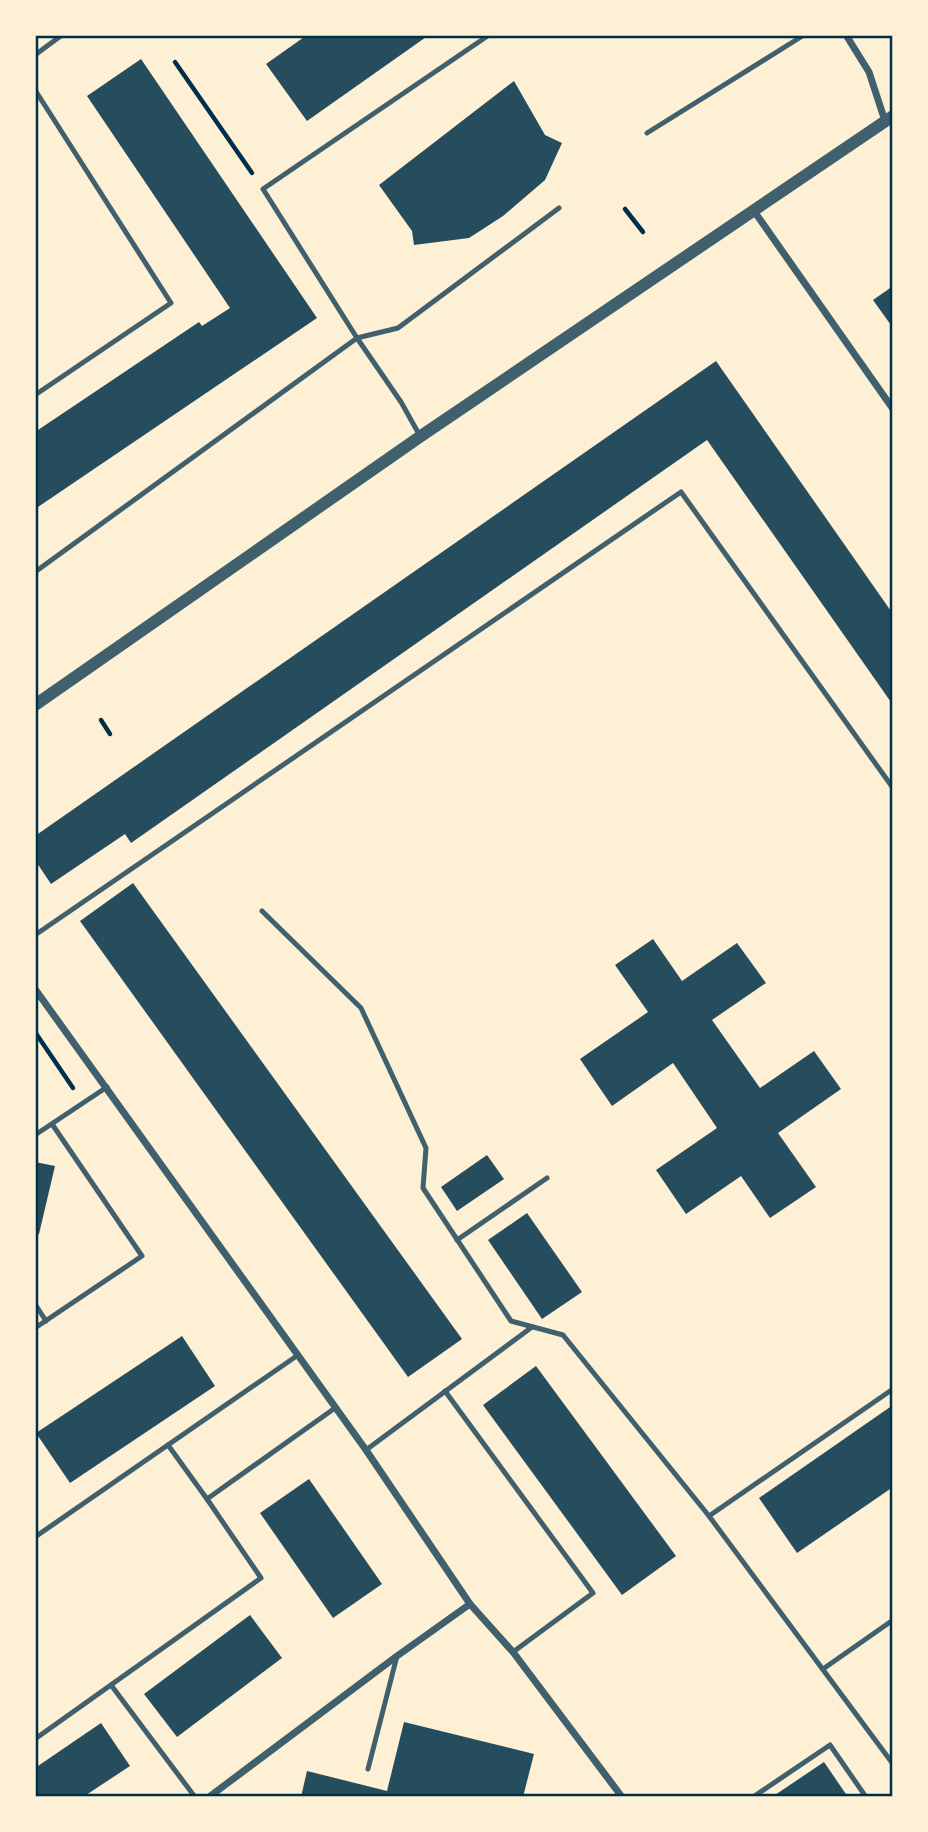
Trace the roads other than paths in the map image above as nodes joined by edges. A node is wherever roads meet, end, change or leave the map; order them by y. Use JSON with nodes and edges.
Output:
{"nodes":[{"id":1,"x":62,"y":35,"type":"edge"},
{"id":2,"x":489,"y":35,"type":"edge"},
{"id":3,"x":804,"y":35,"type":"edge"},
{"id":4,"x":846,"y":35,"type":"edge"},
{"id":5,"x":35,"y":54,"type":"edge"},
{"id":6,"x":35,"y":90,"type":"edge"},
{"id":7,"x":889,"y":118,"type":"edge"},
{"id":8,"x":647,"y":133,"type":"dead end"},
{"id":9,"x":559,"y":208,"type":"dead end"},
{"id":10,"x":754,"y":211,"type":"junction"},
{"id":11,"x":357,"y":338,"type":"junction"},
{"id":12,"x":35,"y":395,"type":"edge"},
{"id":13,"x":893,"y":410,"type":"edge"},
{"id":14,"x":421,"y":436,"type":"junction"},
{"id":15,"x":35,"y":572,"type":"edge"},
{"id":16,"x":35,"y":705,"type":"edge"},
{"id":17,"x":893,"y":788,"type":"edge"},
{"id":18,"x":262,"y":911,"type":"dead end"},
{"id":19,"x":35,"y":935,"type":"edge"},
{"id":20,"x":35,"y":989,"type":"edge"},
{"id":21,"x":107,"y":1087,"type":"junction"},
{"id":22,"x":52,"y":1124,"type":"junction"},
{"id":23,"x":35,"y":1135,"type":"edge"},
{"id":24,"x":547,"y":1178,"type":"dead end"},
{"id":25,"x":457,"y":1240,"type":"junction"},
{"id":26,"x":35,"y":1304,"type":"edge"},
{"id":27,"x":46,"y":1321,"type":"junction"},
{"id":28,"x":533,"y":1327,"type":"junction"},
{"id":29,"x":35,"y":1328,"type":"edge"},
{"id":30,"x":298,"y":1356,"type":"junction"},
{"id":31,"x":893,"y":1389,"type":"edge"},
{"id":32,"x":445,"y":1391,"type":"junction"},
{"id":33,"x":335,"y":1408,"type":"junction"},
{"id":34,"x":168,"y":1445,"type":"junction"},
{"id":35,"x":366,"y":1450,"type":"junction"},
{"id":36,"x":207,"y":1499,"type":"junction"},
{"id":37,"x":709,"y":1516,"type":"junction"},
{"id":38,"x":35,"y":1537,"type":"edge"},
{"id":39,"x":470,"y":1604,"type":"junction"},
{"id":40,"x":893,"y":1620,"type":"edge"},
{"id":41,"x":513,"y":1652,"type":"junction"},
{"id":42,"x":397,"y":1656,"type":"junction"},
{"id":43,"x":823,"y":1669,"type":"junction"},
{"id":44,"x":110,"y":1685,"type":"junction"},
{"id":45,"x":35,"y":1739,"type":"edge"},
{"id":46,"x":893,"y":1764,"type":"edge"},
{"id":47,"x":369,"y":1769,"type":"dead end"},
{"id":48,"x":195,"y":1797,"type":"edge"},
{"id":49,"x":209,"y":1797,"type":"edge"},
{"id":50,"x":622,"y":1797,"type":"edge"},
{"id":51,"x":753,"y":1797,"type":"edge"},
{"id":52,"x":866,"y":1797,"type":"edge"}],
"edges":[{"from":1,"to":5,"type":"lane"},
{"from":2,"to":11,"type":"lane"},
{"from":3,"to":8,"type":"lane"},
{"from":4,"to":7,"type":"street"},
{"from":6,"to":12,"type":"lane"},
{"from":7,"to":10,"type":"street"},
{"from":9,"to":11,"type":"lane"},
{"from":10,"to":13,"type":"street"},
{"from":10,"to":14,"type":"street"},
{"from":11,"to":14,"type":"lane"},
{"from":11,"to":15,"type":"lane"},
{"from":14,"to":16,"type":"street"},
{"from":17,"to":19,"type":"lane"},
{"from":18,"to":25,"type":"lane"},
{"from":20,"to":21,"type":"street"},
{"from":21,"to":22,"type":"lane"},
{"from":21,"to":30,"type":"street"},
{"from":22,"to":23,"type":"lane"},
{"from":22,"to":27,"type":"lane"},
{"from":24,"to":25,"type":"lane"},
{"from":25,"to":28,"type":"lane"},
{"from":26,"to":27,"type":"lane"},
{"from":27,"to":29,"type":"lane"},
{"from":28,"to":32,"type":"lane"},
{"from":28,"to":37,"type":"lane"},
{"from":30,"to":33,"type":"street"},
{"from":30,"to":34,"type":"lane"},
{"from":31,"to":37,"type":"lane"},
{"from":32,"to":35,"type":"lane"},
{"from":32,"to":41,"type":"lane"},
{"from":33,"to":35,"type":"street"},
{"from":33,"to":36,"type":"lane"},
{"from":34,"to":36,"type":"lane"},
{"from":34,"to":38,"type":"lane"},
{"from":35,"to":39,"type":"street"},
{"from":36,"to":44,"type":"lane"},
{"from":37,"to":43,"type":"lane"},
{"from":39,"to":41,"type":"street"},
{"from":39,"to":42,"type":"street"},
{"from":40,"to":43,"type":"lane"},
{"from":41,"to":50,"type":"street"},
{"from":42,"to":47,"type":"lane"},
{"from":42,"to":49,"type":"street"},
{"from":43,"to":46,"type":"lane"},
{"from":44,"to":45,"type":"lane"},
{"from":44,"to":48,"type":"lane"},
{"from":51,"to":52,"type":"lane"}]}
